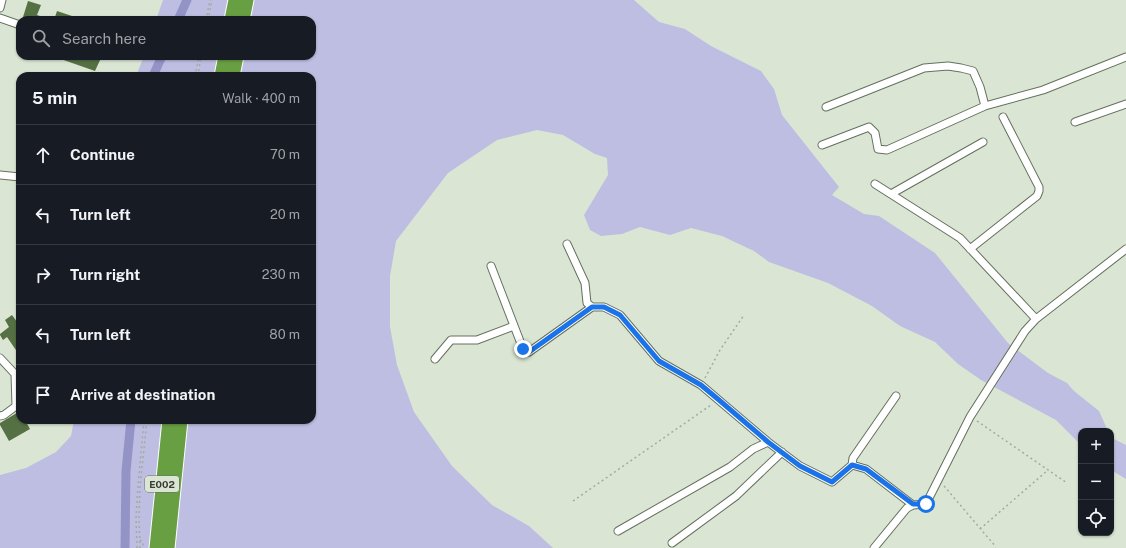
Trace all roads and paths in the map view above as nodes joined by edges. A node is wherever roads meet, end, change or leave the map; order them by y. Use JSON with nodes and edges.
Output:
{"nodes":[{"id":1,"x":2,"y":0,"type":"edge"},
{"id":2,"x":211,"y":0,"type":"edge"},
{"id":3,"x":235,"y":0,"type":"edge"},
{"id":4,"x":247,"y":0,"type":"edge"},
{"id":5,"x":0,"y":8,"type":"edge"},
{"id":6,"x":208,"y":16,"type":"edge"},
{"id":7,"x":232,"y":16,"type":"edge"},
{"id":8,"x":244,"y":16,"type":"edge"},
{"id":9,"x":0,"y":18,"type":"edge"},
{"id":10,"x":16,"y":24,"type":"edge"},
{"id":11,"x":1126,"y":57,"type":"edge"},
{"id":12,"x":199,"y":60,"type":"edge"},
{"id":13,"x":224,"y":60,"type":"edge"},
{"id":14,"x":235,"y":60,"type":"edge"},
{"id":15,"x":197,"y":72,"type":"edge"},
{"id":16,"x":222,"y":72,"type":"edge"},
{"id":17,"x":234,"y":72,"type":"edge"},
{"id":18,"x":1126,"y":104,"type":"edge"},
{"id":19,"x":985,"y":106,"type":"junction"},
{"id":20,"x":826,"y":107,"type":"dead end"},
{"id":21,"x":1003,"y":118,"type":"dead end"},
{"id":22,"x":1075,"y":122,"type":"dead end"},
{"id":23,"x":983,"y":142,"type":"dead end"},
{"id":24,"x":822,"y":145,"type":"dead end"},
{"id":25,"x":0,"y":175,"type":"edge"},
{"id":26,"x":16,"y":178,"type":"edge"},
{"id":27,"x":875,"y":184,"type":"dead end"},
{"id":28,"x":891,"y":194,"type":"junction"},
{"id":29,"x":567,"y":244,"type":"dead end"},
{"id":30,"x":970,"y":249,"type":"junction"},
{"id":31,"x":1126,"y":249,"type":"edge"},
{"id":32,"x":491,"y":266,"type":"dead end"},
{"id":33,"x":592,"y":307,"type":"junction"},
{"id":34,"x":744,"y":316,"type":"dead end"},
{"id":35,"x":1036,"y":319,"type":"junction"},
{"id":36,"x":514,"y":326,"type":"junction"},
{"id":37,"x":0,"y":358,"type":"edge"},
{"id":38,"x":435,"y":359,"type":"dead end"},
{"id":39,"x":701,"y":385,"type":"junction"},
{"id":40,"x":896,"y":396,"type":"dead end"},
{"id":41,"x":719,"y":400,"type":"junction"},
{"id":42,"x":0,"y":416,"type":"edge"},
{"id":43,"x":970,"y":417,"type":"junction"},
{"id":44,"x":145,"y":424,"type":"edge"},
{"id":45,"x":169,"y":424,"type":"edge"},
{"id":46,"x":181,"y":424,"type":"edge"},
{"id":47,"x":768,"y":442,"type":"junction"},
{"id":48,"x":782,"y":452,"type":"junction"},
{"id":49,"x":852,"y":465,"type":"junction"},
{"id":50,"x":1048,"y":470,"type":"junction"},
{"id":51,"x":939,"y":480,"type":"junction"},
{"id":52,"x":1067,"y":483,"type":"dead end"},
{"id":53,"x":573,"y":501,"type":"dead end"},
{"id":54,"x":913,"y":504,"type":"junction"},
{"id":55,"x":980,"y":529,"type":"junction"},
{"id":56,"x":618,"y":531,"type":"dead end"},
{"id":57,"x":139,"y":540,"type":"junction"},
{"id":58,"x":672,"y":543,"type":"dead end"},
{"id":59,"x":996,"y":547,"type":"dead end"},
{"id":60,"x":139,"y":548,"type":"edge"},
{"id":61,"x":143,"y":548,"type":"edge"},
{"id":62,"x":156,"y":548,"type":"edge"},
{"id":63,"x":168,"y":548,"type":"edge"},
{"id":64,"x":874,"y":548,"type":"edge"}],
"edges":[{"from":1,"to":5,"type":"street"},
{"from":2,"to":6,"type":"path"},
{"from":3,"to":7,"type":"highway"},
{"from":4,"to":8,"type":"highway"},
{"from":9,"to":10,"type":"street"},
{"from":11,"to":19,"type":"street"},
{"from":12,"to":15,"type":"path"},
{"from":13,"to":16,"type":"highway"},
{"from":14,"to":17,"type":"highway"},
{"from":18,"to":22,"type":"street"},
{"from":19,"to":20,"type":"street"},
{"from":19,"to":24,"type":"street"},
{"from":21,"to":30,"type":"street"},
{"from":23,"to":28,"type":"street"},
{"from":25,"to":26,"type":"street"},
{"from":27,"to":28,"type":"street"},
{"from":28,"to":30,"type":"street"},
{"from":29,"to":33,"type":"street"},
{"from":30,"to":35,"type":"street"},
{"from":31,"to":35,"type":"street"},
{"from":32,"to":36,"type":"street"},
{"from":33,"to":36,"type":"street"},
{"from":33,"to":39,"type":"street"},
{"from":34,"to":39,"type":"path"},
{"from":35,"to":43,"type":"street"},
{"from":36,"to":38,"type":"street"},
{"from":37,"to":42,"type":"street"},
{"from":39,"to":41,"type":"street"},
{"from":40,"to":49,"type":"street"},
{"from":41,"to":47,"type":"street"},
{"from":41,"to":53,"type":"path"},
{"from":43,"to":50,"type":"path"},
{"from":43,"to":51,"type":"street"},
{"from":44,"to":57,"type":"path"},
{"from":45,"to":62,"type":"highway","number":"E002"},
{"from":46,"to":63,"type":"highway","number":"E002"},
{"from":47,"to":48,"type":"street"},
{"from":47,"to":56,"type":"street"},
{"from":48,"to":49,"type":"street"},
{"from":48,"to":58,"type":"street"},
{"from":49,"to":54,"type":"street"},
{"from":50,"to":52,"type":"path"},
{"from":50,"to":55,"type":"path"},
{"from":51,"to":54,"type":"street"},
{"from":51,"to":55,"type":"path"},
{"from":54,"to":64,"type":"street"},
{"from":55,"to":59,"type":"path"},
{"from":57,"to":60,"type":"path"},
{"from":57,"to":61,"type":"path"}]}
